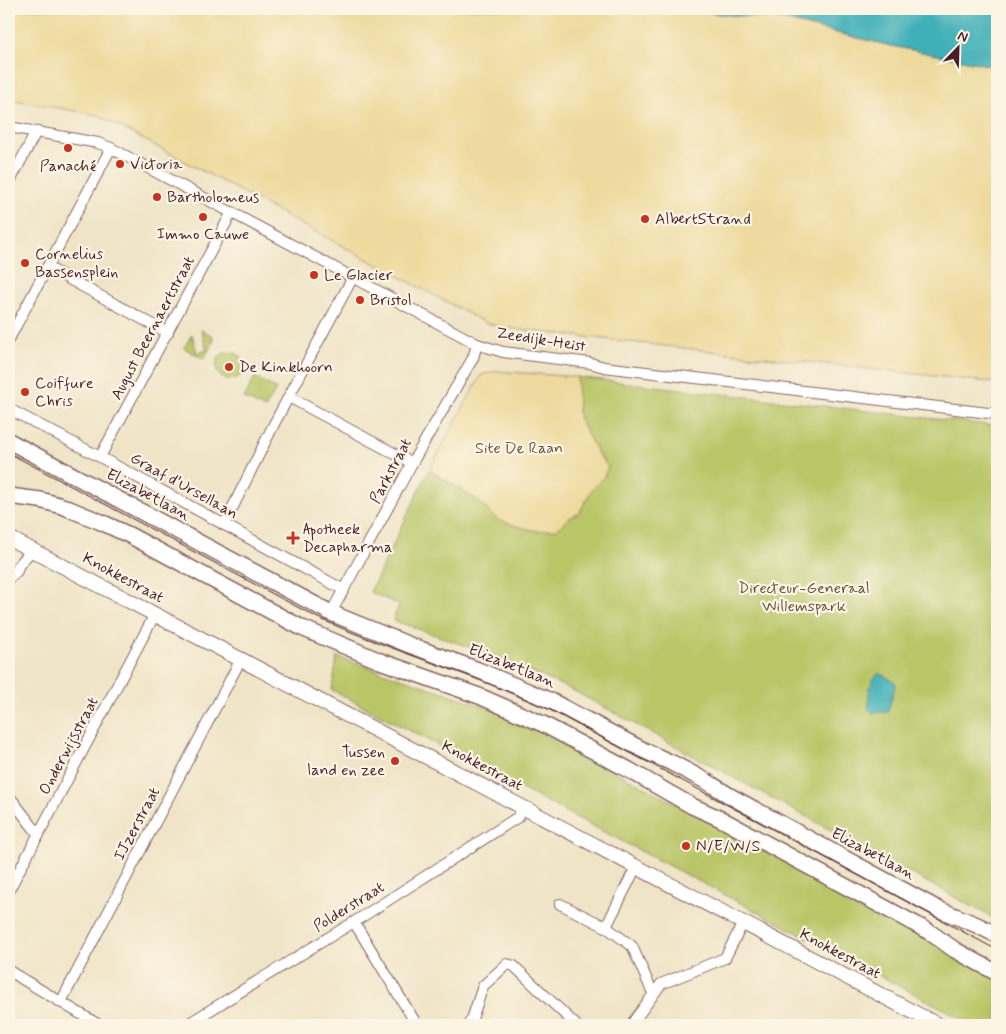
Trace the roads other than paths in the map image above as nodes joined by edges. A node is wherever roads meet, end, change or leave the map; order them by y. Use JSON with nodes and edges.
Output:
{"nodes":[{"id":1,"x":9,"y":127,"type":"edge"},
{"id":2,"x":36,"y":132,"type":"junction"},
{"id":3,"x":111,"y":148,"type":"junction"},
{"id":4,"x":9,"y":183,"type":"edge"},
{"id":5,"x":232,"y":212,"type":"junction"},
{"id":6,"x":47,"y":267,"type":"junction"},
{"id":7,"x":353,"y":277,"type":"junction"},
{"id":8,"x":168,"y":333,"type":"junction"},
{"id":9,"x":9,"y":339,"type":"edge"},
{"id":10,"x":477,"y":344,"type":"junction"},
{"id":11,"x":289,"y":397,"type":"junction"},
{"id":12,"x":9,"y":409,"type":"edge"},
{"id":13,"x":997,"y":414,"type":"edge"},
{"id":14,"x":9,"y":441,"type":"edge"},
{"id":15,"x":100,"y":457,"type":"junction"},
{"id":16,"x":412,"y":463,"type":"junction"},
{"id":17,"x":9,"y":496,"type":"edge"},
{"id":18,"x":224,"y":525,"type":"junction"},
{"id":19,"x":9,"y":538,"type":"edge"},
{"id":20,"x":32,"y":550,"type":"junction"},
{"id":21,"x":9,"y":578,"type":"edge"},
{"id":22,"x":344,"y":590,"type":"junction"},
{"id":23,"x":331,"y":613,"type":"junction"},
{"id":24,"x":155,"y":614,"type":"junction"},
{"id":25,"x":241,"y":659,"type":"junction"},
{"id":26,"x":9,"y":796,"type":"edge"},
{"id":27,"x":522,"y":807,"type":"junction"},
{"id":28,"x":39,"y":835,"type":"junction"},
{"id":29,"x":636,"y":867,"type":"junction"},
{"id":30,"x":9,"y":890,"type":"edge"},
{"id":31,"x":560,"y":904,"type":"dead end"},
{"id":32,"x":354,"y":922,"type":"junction"},
{"id":33,"x":744,"y":923,"type":"junction"},
{"id":34,"x":606,"y":927,"type":"junction"},
{"id":35,"x":997,"y":935,"type":"edge"},
{"id":36,"x":9,"y":971,"type":"edge"},
{"id":37,"x":997,"y":973,"type":"edge"},
{"id":38,"x":656,"y":992,"type":"junction"},
{"id":39,"x":61,"y":1002,"type":"junction"},
{"id":40,"x":98,"y":1025,"type":"edge"},
{"id":41,"x":186,"y":1025,"type":"edge"},
{"id":42,"x":418,"y":1025,"type":"edge"},
{"id":43,"x":468,"y":1025,"type":"edge"},
{"id":44,"x":576,"y":1025,"type":"edge"},
{"id":45,"x":631,"y":1025,"type":"edge"},
{"id":46,"x":938,"y":1025,"type":"edge"}],
"edges":[{"from":1,"to":2,"type":"street","name":"Zeedijk-Heist"},
{"from":2,"to":3,"type":"street","name":"Zeedijk-Heist"},
{"from":2,"to":4,"type":"street"},
{"from":3,"to":5,"type":"street","name":"Zeedijk-Heist"},
{"from":3,"to":6,"type":"street"},
{"from":5,"to":7,"type":"street","name":"Zeedijk-Heist"},
{"from":5,"to":8,"type":"street","name":"August Beernaertstraat"},
{"from":6,"to":8,"type":"street"},
{"from":6,"to":9,"type":"street"},
{"from":7,"to":10,"type":"street","name":"Zeedijk-Heist"},
{"from":7,"to":11,"type":"street"},
{"from":8,"to":15,"type":"street","name":"August Beernaertstraat"},
{"from":10,"to":13,"type":"street","name":"Zeedijk-Heist"},
{"from":10,"to":16,"type":"street","name":"Parkstraat"},
{"from":11,"to":16,"type":"street"},
{"from":11,"to":18,"type":"street"},
{"from":12,"to":15,"type":"street","name":"Graaf d'Ursellaan"},
{"from":14,"to":23,"type":"main road","name":"Elizabetlaan"},
{"from":15,"to":18,"type":"street","name":"Graaf d'Ursellaan"},
{"from":16,"to":22,"type":"street","name":"Parkstraat"},
{"from":17,"to":37,"type":"main road"},
{"from":18,"to":22,"type":"street","name":"Graaf d'Ursellaan"},
{"from":19,"to":20,"type":"street","name":"Knokkestraat"},
{"from":20,"to":21,"type":"street"},
{"from":20,"to":24,"type":"street","name":"Knokkestraat"},
{"from":22,"to":23,"type":"street","name":"Parkstraat"},
{"from":23,"to":35,"type":"main road","name":"Elizabetlaan"},
{"from":24,"to":25,"type":"street","name":"Knokkestraat"},
{"from":24,"to":28,"type":"street","name":"Onderwijsstraat"},
{"from":25,"to":27,"type":"street","name":"Knokkestraat"},
{"from":25,"to":39,"type":"street","name":"IJzerstraat"},
{"from":26,"to":28,"type":"street"},
{"from":27,"to":29,"type":"street","name":"Knokkestraat"},
{"from":27,"to":32,"type":"street","name":"Polderstraat"},
{"from":28,"to":30,"type":"street","name":"Onderwijsstraat"},
{"from":29,"to":33,"type":"street","name":"Knokkestraat"},
{"from":29,"to":34,"type":"street"},
{"from":31,"to":34,"type":"street"},
{"from":32,"to":41,"type":"street","name":"Polderstraat"},
{"from":32,"to":42,"type":"street"},
{"from":33,"to":38,"type":"street"},
{"from":33,"to":46,"type":"street","name":"Knokkestraat"},
{"from":34,"to":38,"type":"street"},
{"from":36,"to":39,"type":"street"},
{"from":38,"to":45,"type":"street"},
{"from":39,"to":40,"type":"street"},
{"from":43,"to":44,"type":"street"}]}
